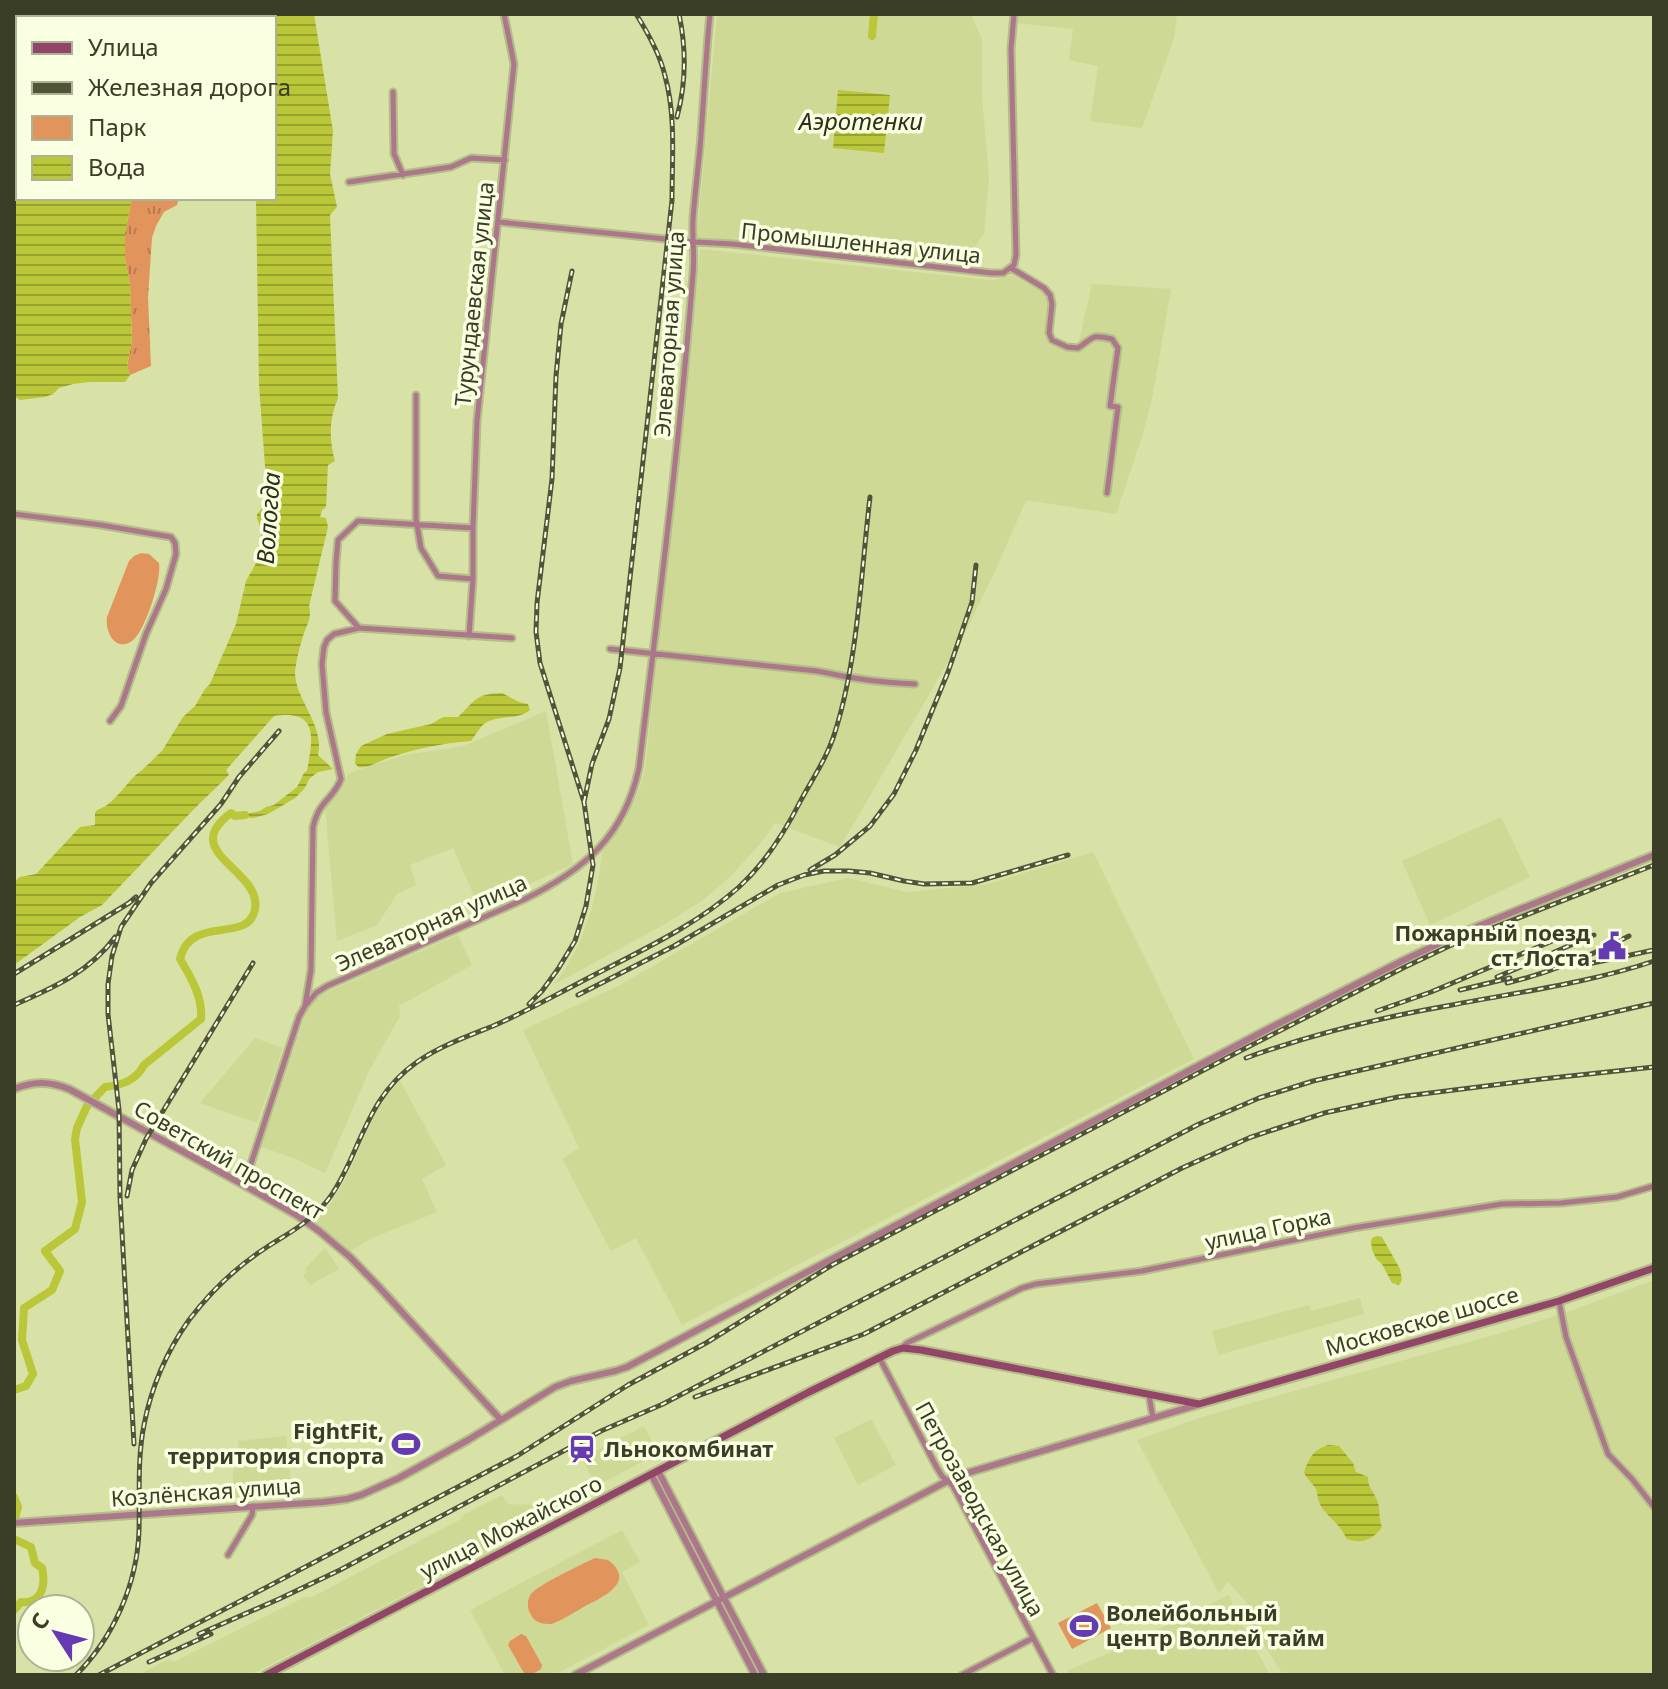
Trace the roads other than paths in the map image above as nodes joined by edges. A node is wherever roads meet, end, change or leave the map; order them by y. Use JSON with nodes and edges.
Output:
{"nodes":[{"id":1,"x":504,"y":14,"type":"edge"},
{"id":2,"x":710,"y":14,"type":"edge"},
{"id":3,"x":1014,"y":14,"type":"edge"},
{"id":4,"x":393,"y":92,"type":"dead end"},
{"id":5,"x":505,"y":160,"type":"junction"},
{"id":6,"x":403,"y":175,"type":"junction"},
{"id":7,"x":349,"y":182,"type":"dead end"},
{"id":8,"x":499,"y":222,"type":"junction"},
{"id":9,"x":695,"y":242,"type":"junction"},
{"id":10,"x":1011,"y":268,"type":"junction"},
{"id":11,"x":416,"y":395,"type":"dead end"},
{"id":12,"x":1107,"y":493,"type":"dead end"},
{"id":13,"x":14,"y":514,"type":"edge"},
{"id":14,"x":417,"y":524,"type":"junction"},
{"id":15,"x":473,"y":528,"type":"junction"},
{"id":16,"x":473,"y":579,"type":"junction"},
{"id":17,"x":359,"y":628,"type":"junction"},
{"id":18,"x":469,"y":636,"type":"junction"},
{"id":19,"x":512,"y":638,"type":"dead end"},
{"id":20,"x":610,"y":649,"type":"dead end"},
{"id":21,"x":653,"y":655,"type":"junction"},
{"id":22,"x":915,"y":684,"type":"dead end"},
{"id":23,"x":110,"y":721,"type":"dead end"},
{"id":24,"x":1654,"y":855,"type":"edge"},
{"id":25,"x":305,"y":1006,"type":"junction"},
{"id":26,"x":14,"y":1089,"type":"edge"},
{"id":27,"x":244,"y":1185,"type":"junction"},
{"id":28,"x":1654,"y":1186,"type":"edge"},
{"id":29,"x":1653,"y":1271,"type":"edge"},
{"id":30,"x":1559,"y":1301,"type":"junction"},
{"id":31,"x":903,"y":1348,"type":"junction"},
{"id":32,"x":879,"y":1357,"type":"junction"},
{"id":33,"x":1149,"y":1394,"type":"junction"},
{"id":34,"x":1199,"y":1404,"type":"junction"},
{"id":35,"x":498,"y":1417,"type":"junction"},
{"id":36,"x":1153,"y":1418,"type":"junction"},
{"id":37,"x":655,"y":1473,"type":"junction"},
{"id":38,"x":947,"y":1481,"type":"junction"},
{"id":39,"x":253,"y":1506,"type":"junction"},
{"id":40,"x":1654,"y":1507,"type":"edge"},
{"id":41,"x":14,"y":1523,"type":"edge"},
{"id":42,"x":228,"y":1555,"type":"dead end"},
{"id":43,"x":721,"y":1600,"type":"junction"},
{"id":44,"x":1033,"y":1638,"type":"junction"},
{"id":45,"x":266,"y":1675,"type":"edge"},
{"id":46,"x":575,"y":1675,"type":"edge"},
{"id":47,"x":755,"y":1675,"type":"edge"},
{"id":48,"x":764,"y":1675,"type":"edge"},
{"id":49,"x":962,"y":1675,"type":"edge"},
{"id":50,"x":1053,"y":1675,"type":"edge"}],
"edges":[{"from":1,"to":5,"type":"street","name":"Турундаевская улица"},
{"from":2,"to":9,"type":"street","name":"Элеваторная улица"},
{"from":3,"to":10,"type":"street","name":"Промышленная улица"},
{"from":4,"to":6,"type":"street"},
{"from":5,"to":6,"type":"street"},
{"from":5,"to":8,"type":"street","name":"Турундаевская улица"},
{"from":6,"to":7,"type":"street"},
{"from":8,"to":9,"type":"street","name":"Промышленная улица"},
{"from":8,"to":15,"type":"street","name":"Турундаевская улица"},
{"from":9,"to":10,"type":"street","name":"Промышленная улица"},
{"from":9,"to":21,"type":"street","name":"Элеваторная улица"},
{"from":10,"to":12,"type":"street"},
{"from":11,"to":14,"type":"street"},
{"from":13,"to":23,"type":"street"},
{"from":14,"to":15,"type":"street"},
{"from":14,"to":16,"type":"street"},
{"from":14,"to":17,"type":"street"},
{"from":15,"to":16,"type":"street","name":"Турундаевская улица"},
{"from":16,"to":18,"type":"street","name":"Турундаевская улица"},
{"from":17,"to":18,"type":"street"},
{"from":17,"to":25,"type":"street"},
{"from":18,"to":19,"type":"street"},
{"from":20,"to":21,"type":"street"},
{"from":21,"to":22,"type":"street"},
{"from":21,"to":25,"type":"street","name":"Элеваторная улица"},
{"from":24,"to":35,"type":"street","name":"Козлёнская улица"},
{"from":25,"to":27,"type":"street"},
{"from":26,"to":27,"type":"street","name":"Советский проспект"},
{"from":27,"to":35,"type":"street","name":"Советский проспект"},
{"from":28,"to":31,"type":"street","name":"улица Горка"},
{"from":29,"to":30,"type":"main road","name":"Московское шоссе"},
{"from":30,"to":34,"type":"main road","name":"Московское шоссе"},
{"from":30,"to":40,"type":"street"},
{"from":31,"to":32,"type":"main road","name":"улица Можайского"},
{"from":31,"to":33,"type":"main road","name":"Московское шоссе"},
{"from":32,"to":37,"type":"main road","name":"улица Можайского"},
{"from":32,"to":38,"type":"street","name":"Петрозаводская улица"},
{"from":33,"to":34,"type":"main road","name":"Московское шоссе"},
{"from":33,"to":36,"type":"street"},
{"from":34,"to":36,"type":"street","name":"Московское шоссе"},
{"from":35,"to":39,"type":"street","name":"Козлёнская улица"},
{"from":36,"to":38,"type":"street","name":"Московское шоссе"},
{"from":37,"to":43,"type":"street"},
{"from":37,"to":45,"type":"main road","name":"улица Можайского"},
{"from":38,"to":43,"type":"street","name":"Московское шоссе"},
{"from":38,"to":44,"type":"street","name":"Петрозаводская улица"},
{"from":39,"to":41,"type":"street","name":"Козлёнская улица"},
{"from":39,"to":42,"type":"street"},
{"from":43,"to":46,"type":"street","name":"Московское шоссе"},
{"from":43,"to":47,"type":"street"},
{"from":43,"to":48,"type":"street"},
{"from":44,"to":49,"type":"street"},
{"from":44,"to":50,"type":"street","name":"Петрозаводская улица"}]}
